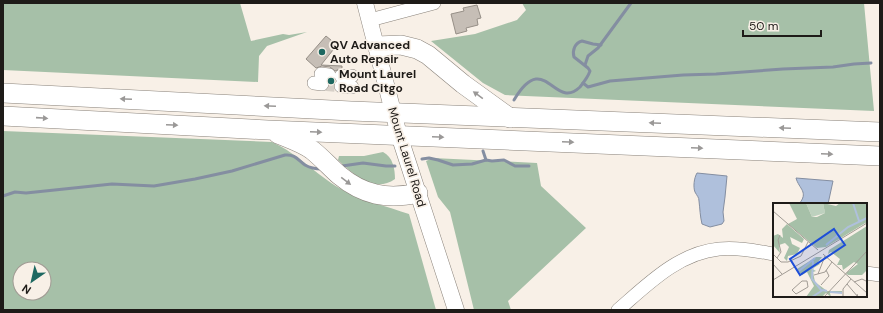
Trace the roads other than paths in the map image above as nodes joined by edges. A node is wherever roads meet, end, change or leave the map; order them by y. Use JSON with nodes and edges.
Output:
{"nodes":[{"id":1,"x":365,"y":3,"type":"edge"},
{"id":2,"x":434,"y":3,"type":"edge"},
{"id":3,"x":370,"y":20,"type":"junction"},
{"id":4,"x":377,"y":46,"type":"junction"},
{"id":5,"x":3,"y":93,"type":"edge"},
{"id":6,"x":393,"y":113,"type":"junction"},
{"id":7,"x":3,"y":116,"type":"edge"},
{"id":8,"x":510,"y":118,"type":"junction"},
{"id":9,"x":268,"y":130,"type":"junction"},
{"id":10,"x":880,"y":132,"type":"edge"},
{"id":11,"x":399,"y":135,"type":"junction"},
{"id":12,"x":880,"y":156,"type":"edge"},
{"id":13,"x":418,"y":193,"type":"junction"},
{"id":14,"x":773,"y":254,"type":"edge"},
{"id":15,"x":867,"y":273,"type":"edge"},
{"id":16,"x":880,"y":275,"type":"edge"},
{"id":17,"x":456,"y":310,"type":"edge"},
{"id":18,"x":618,"y":310,"type":"edge"}],
"edges":[{"from":1,"to":3,"type":"main road","name":"Mount Laurel Road"},
{"from":2,"to":3,"type":"street"},
{"from":3,"to":4,"type":"main road","name":"Mount Laurel Road"},
{"from":4,"to":6,"type":"main road","name":"Mount Laurel Road"},
{"from":8,"to":4,"type":"highway","one_way":true},
{"from":6,"to":5,"type":"highway","one_way":true},
{"from":6,"to":8,"type":"highway"},
{"from":6,"to":11,"type":"main road","name":"Mount Laurel Road"},
{"from":7,"to":9,"type":"highway","one_way":true},
{"from":10,"to":8,"type":"highway","one_way":true},
{"from":9,"to":11,"type":"highway","one_way":true},
{"from":9,"to":13,"type":"highway","one_way":true},
{"from":11,"to":12,"type":"highway","one_way":true},
{"from":11,"to":13,"type":"main road","name":"Mount Laurel Road"},
{"from":13,"to":17,"type":"main road","name":"Mount Laurel Road"},
{"from":14,"to":18,"type":"street"},
{"from":15,"to":16,"type":"street"}]}
